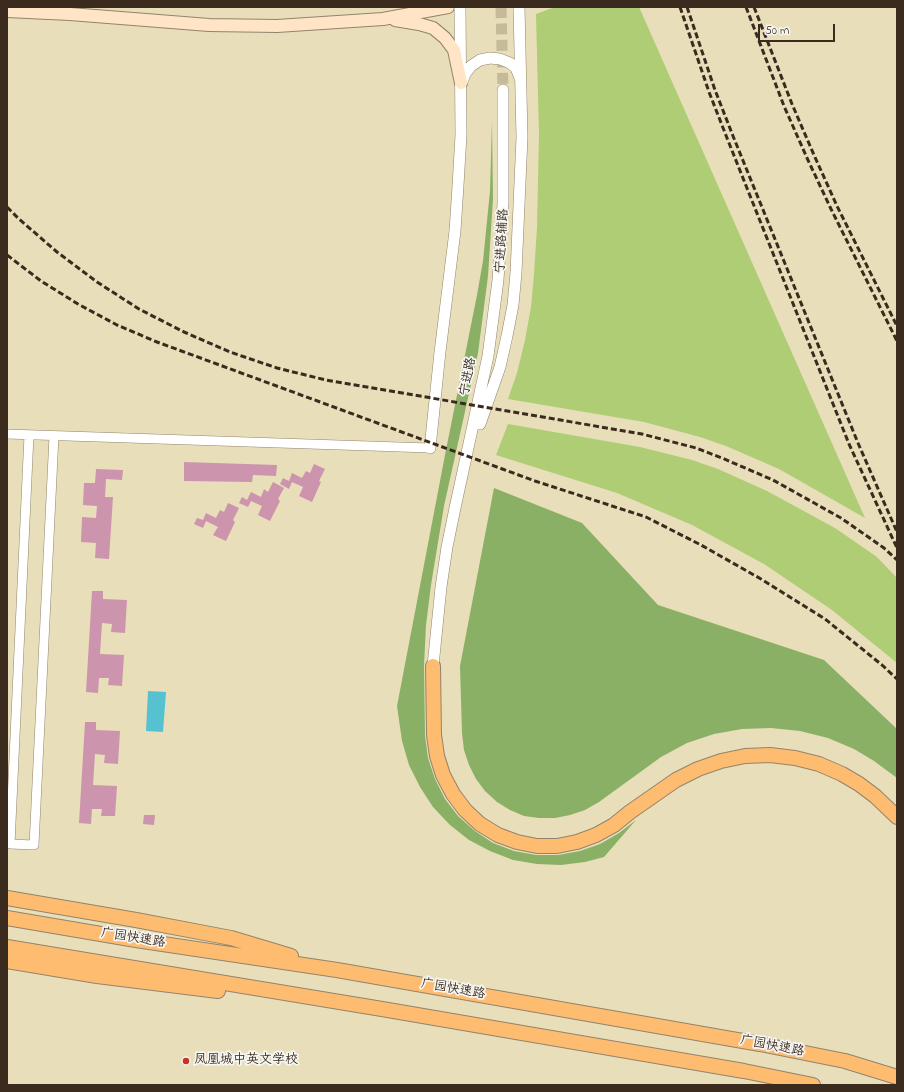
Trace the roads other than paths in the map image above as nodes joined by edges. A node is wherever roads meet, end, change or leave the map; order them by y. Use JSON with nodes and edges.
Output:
{"nodes":[{"id":1,"x":448,"y":7,"type":"edge"},
{"id":2,"x":460,"y":7,"type":"edge"},
{"id":3,"x":519,"y":7,"type":"edge"},
{"id":4,"x":7,"y":11,"type":"edge"},
{"id":5,"x":384,"y":19,"type":"junction"},
{"id":6,"x":462,"y":83,"type":"junction"},
{"id":7,"x":522,"y":84,"type":"junction"},
{"id":8,"x":503,"y":90,"type":"tunnel mouth"},
{"id":9,"x":7,"y":434,"type":"edge"},
{"id":10,"x":29,"y":435,"type":"junction"},
{"id":11,"x":54,"y":436,"type":"junction"},
{"id":12,"x":430,"y":448,"type":"joint"},
{"id":13,"x":463,"y":469,"type":"junction"},
{"id":14,"x":433,"y":666,"type":"joint"},
{"id":15,"x":897,"y":817,"type":"edge"},
{"id":16,"x":7,"y":898,"type":"edge"},
{"id":17,"x":7,"y":918,"type":"edge"},
{"id":18,"x":7,"y":947,"type":"edge"},
{"id":19,"x":7,"y":960,"type":"edge"},
{"id":20,"x":337,"y":970,"type":"junction"},
{"id":21,"x":382,"y":1009,"type":"junction"},
{"id":22,"x":897,"y":1077,"type":"edge"},
{"id":23,"x":813,"y":1085,"type":"edge"}],
"edges":[{"from":1,"to":5,"type":"main road"},
{"from":2,"to":6,"type":"street"},
{"from":3,"to":7,"type":"street","name":"宁进路辅路"},
{"from":4,"to":5,"type":"main road"},
{"from":5,"to":6,"type":"main road"},
{"from":6,"to":7,"type":"street"},
{"from":6,"to":12,"type":"street"},
{"from":7,"to":13,"type":"street","name":"宁进路辅路"},
{"from":8,"to":13,"type":"street","name":"宁进路"},
{"from":9,"to":10,"type":"street"},
{"from":10,"to":11,"type":"street"},
{"from":10,"to":11,"type":"street"},
{"from":11,"to":12,"type":"street"},
{"from":13,"to":14,"type":"street","name":"宁进路"},
{"from":14,"to":15,"type":"highway"},
{"from":16,"to":20,"type":"highway"},
{"from":17,"to":20,"type":"highway","name":"广园快速路"},
{"from":18,"to":21,"type":"highway"},
{"from":19,"to":21,"type":"highway"},
{"from":20,"to":22,"type":"highway","name":"广园快速路"},
{"from":21,"to":23,"type":"highway"}]}
